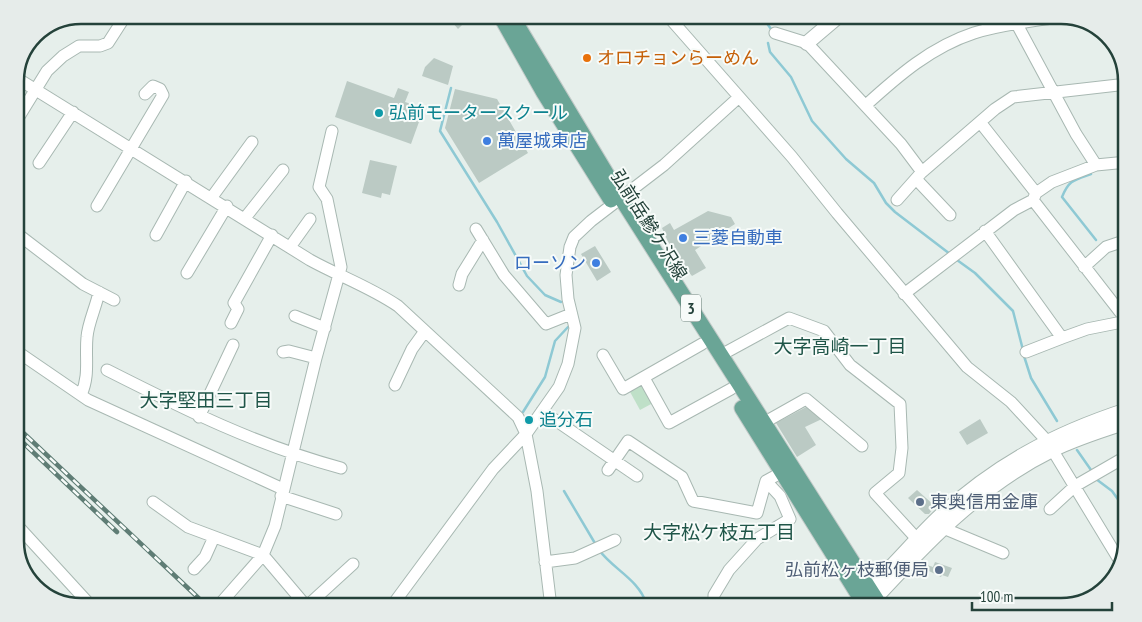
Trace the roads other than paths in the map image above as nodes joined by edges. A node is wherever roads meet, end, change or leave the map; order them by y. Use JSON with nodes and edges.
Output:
{"nodes":[{"id":1,"x":120,"y":24,"type":"edge"},
{"id":2,"x":505,"y":24,"type":"edge"},
{"id":3,"x":516,"y":24,"type":"edge"},
{"id":4,"x":675,"y":24,"type":"edge"},
{"id":5,"x":829,"y":24,"type":"edge"},
{"id":6,"x":1002,"y":24,"type":"edge"},
{"id":7,"x":1017,"y":24,"type":"edge"},
{"id":8,"x":775,"y":32,"type":"dead end"},
{"id":9,"x":807,"y":43,"type":"junction"},
{"id":10,"x":24,"y":83,"type":"edge"},
{"id":11,"x":1118,"y":85,"type":"edge"},
{"id":12,"x":35,"y":90,"type":"junction"},
{"id":13,"x":1054,"y":93,"type":"junction"},
{"id":14,"x":145,"y":94,"type":"dead end"},
{"id":15,"x":738,"y":98,"type":"junction"},
{"id":16,"x":866,"y":105,"type":"junction"},
{"id":17,"x":24,"y":108,"type":"edge"},
{"id":18,"x":73,"y":112,"type":"junction"},
{"id":19,"x":980,"y":122,"type":"junction"},
{"id":20,"x":332,"y":131,"type":"dead end"},
{"id":21,"x":252,"y":142,"type":"dead end"},
{"id":22,"x":131,"y":147,"type":"junction"},
{"id":23,"x":1118,"y":163,"type":"edge"},
{"id":24,"x":39,"y":164,"type":"dead end"},
{"id":25,"x":1096,"y":165,"type":"junction"},
{"id":26,"x":283,"y":170,"type":"dead end"},
{"id":27,"x":919,"y":175,"type":"junction"},
{"id":28,"x":186,"y":181,"type":"junction"},
{"id":29,"x":1034,"y":196,"type":"junction"},
{"id":30,"x":212,"y":197,"type":"junction"},
{"id":31,"x":897,"y":200,"type":"dead end"},
{"id":32,"x":618,"y":201,"type":"junction"},
{"id":33,"x":97,"y":206,"type":"dead end"},
{"id":34,"x":227,"y":206,"type":"junction"},
{"id":35,"x":950,"y":215,"type":"dead end"},
{"id":36,"x":245,"y":218,"type":"junction"},
{"id":37,"x":310,"y":219,"type":"dead end"},
{"id":38,"x":476,"y":229,"type":"dead end"},
{"id":39,"x":985,"y":231,"type":"junction"},
{"id":40,"x":156,"y":235,"type":"dead end"},
{"id":41,"x":272,"y":235,"type":"junction"},
{"id":42,"x":24,"y":239,"type":"edge"},
{"id":43,"x":483,"y":240,"type":"junction"},
{"id":44,"x":1118,"y":243,"type":"edge"},
{"id":45,"x":290,"y":247,"type":"junction"},
{"id":46,"x":1084,"y":267,"type":"junction"},
{"id":47,"x":187,"y":273,"type":"dead end"},
{"id":48,"x":339,"y":276,"type":"junction"},
{"id":49,"x":459,"y":285,"type":"dead end"},
{"id":50,"x":100,"y":292,"type":"junction"},
{"id":51,"x":904,"y":294,"type":"junction"},
{"id":52,"x":114,"y":300,"type":"dead end"},
{"id":53,"x":1118,"y":310,"type":"edge"},
{"id":54,"x":571,"y":314,"type":"junction"},
{"id":55,"x":295,"y":316,"type":"dead end"},
{"id":56,"x":231,"y":323,"type":"dead end"},
{"id":57,"x":1118,"y":323,"type":"edge"},
{"id":58,"x":325,"y":328,"type":"junction"},
{"id":59,"x":425,"y":331,"type":"junction"},
{"id":60,"x":1062,"y":338,"type":"junction"},
{"id":61,"x":702,"y":344,"type":"junction"},
{"id":62,"x":233,"y":345,"type":"dead end"},
{"id":63,"x":283,"y":352,"type":"dead end"},
{"id":64,"x":1026,"y":352,"type":"dead end"},
{"id":65,"x":603,"y":355,"type":"dead end"},
{"id":66,"x":721,"y":355,"type":"junction"},
{"id":67,"x":24,"y":356,"type":"edge"},
{"id":68,"x":316,"y":358,"type":"junction"},
{"id":69,"x":108,"y":370,"type":"dead end"},
{"id":70,"x":644,"y":378,"type":"junction"},
{"id":71,"x":395,"y":385,"type":"dead end"},
{"id":72,"x":731,"y":389,"type":"junction"},
{"id":73,"x":81,"y":395,"type":"junction"},
{"id":74,"x":542,"y":411,"type":"junction"},
{"id":75,"x":1118,"y":413,"type":"edge"},
{"id":76,"x":200,"y":417,"type":"junction"},
{"id":77,"x":1118,"y":425,"type":"edge"},
{"id":78,"x":759,"y":426,"type":"junction"},
{"id":79,"x":526,"y":434,"type":"junction"},
{"id":80,"x":1049,"y":445,"type":"junction"},
{"id":81,"x":862,"y":446,"type":"dead end"},
{"id":82,"x":292,"y":454,"type":"junction"},
{"id":83,"x":1118,"y":461,"type":"edge"},
{"id":84,"x":611,"y":466,"type":"junction"},
{"id":85,"x":341,"y":468,"type":"dead end"},
{"id":86,"x":786,"y":470,"type":"junction"},
{"id":87,"x":637,"y":476,"type":"dead end"},
{"id":88,"x":766,"y":481,"type":"junction"},
{"id":89,"x":1075,"y":486,"type":"junction"},
{"id":90,"x":282,"y":493,"type":"junction"},
{"id":91,"x":153,"y":502,"type":"dead end"},
{"id":92,"x":1050,"y":509,"type":"dead end"},
{"id":93,"x":336,"y":514,"type":"dead end"},
{"id":94,"x":944,"y":528,"type":"junction"},
{"id":95,"x":24,"y":533,"type":"edge"},
{"id":96,"x":214,"y":537,"type":"junction"},
{"id":97,"x":917,"y":539,"type":"junction"},
{"id":98,"x":615,"y":540,"type":"dead end"},
{"id":99,"x":1003,"y":552,"type":"dead end"},
{"id":100,"x":263,"y":555,"type":"junction"},
{"id":101,"x":1116,"y":555,"type":"edge"},
{"id":102,"x":545,"y":562,"type":"junction"},
{"id":103,"x":353,"y":564,"type":"dead end"},
{"id":104,"x":194,"y":569,"type":"dead end"},
{"id":105,"x":84,"y":598,"type":"edge"},
{"id":106,"x":225,"y":598,"type":"edge"},
{"id":107,"x":299,"y":598,"type":"edge"},
{"id":108,"x":317,"y":598,"type":"edge"},
{"id":109,"x":398,"y":598,"type":"edge"},
{"id":110,"x":549,"y":598,"type":"edge"},
{"id":111,"x":714,"y":598,"type":"edge"},
{"id":112,"x":868,"y":598,"type":"edge"},
{"id":113,"x":872,"y":598,"type":"edge"},
{"id":114,"x":873,"y":598,"type":"edge"}],
"edges":[{"from":1,"to":12,"type":"street"},
{"from":2,"to":32,"type":"main road","name":"弘前岳鰺ケ沢線","number":"3"},
{"from":3,"to":32,"type":"main road","number":"3"},
{"from":4,"to":15,"type":"street"},
{"from":5,"to":9,"type":"street"},
{"from":6,"to":16,"type":"street"},
{"from":7,"to":13,"type":"street"},
{"from":8,"to":9,"type":"street"},
{"from":9,"to":16,"type":"street"},
{"from":10,"to":12,"type":"street"},
{"from":11,"to":13,"type":"street"},
{"from":12,"to":17,"type":"street"},
{"from":12,"to":18,"type":"street"},
{"from":13,"to":19,"type":"street"},
{"from":13,"to":25,"type":"street"},
{"from":14,"to":22,"type":"street"},
{"from":15,"to":32,"type":"street"},
{"from":15,"to":51,"type":"street"},
{"from":16,"to":27,"type":"street"},
{"from":18,"to":22,"type":"street"},
{"from":18,"to":24,"type":"street"},
{"from":19,"to":27,"type":"street"},
{"from":19,"to":29,"type":"street"},
{"from":20,"to":48,"type":"street"},
{"from":21,"to":30,"type":"street"},
{"from":22,"to":28,"type":"street"},
{"from":22,"to":33,"type":"street"},
{"from":23,"to":25,"type":"street"},
{"from":25,"to":29,"type":"street"},
{"from":26,"to":36,"type":"street"},
{"from":27,"to":31,"type":"street"},
{"from":27,"to":35,"type":"street"},
{"from":28,"to":30,"type":"street"},
{"from":28,"to":40,"type":"street"},
{"from":29,"to":39,"type":"street"},
{"from":29,"to":46,"type":"street"},
{"from":30,"to":34,"type":"street"},
{"from":32,"to":54,"type":"street"},
{"from":32,"to":61,"type":"main road","name":"弘前岳鰺ケ沢線","number":"3"},
{"from":32,"to":66,"type":"main road","number":"3"},
{"from":34,"to":36,"type":"street"},
{"from":34,"to":47,"type":"street"},
{"from":36,"to":41,"type":"street"},
{"from":37,"to":45,"type":"street"},
{"from":38,"to":43,"type":"street"},
{"from":39,"to":51,"type":"street"},
{"from":39,"to":60,"type":"street"},
{"from":41,"to":45,"type":"street"},
{"from":41,"to":56,"type":"street"},
{"from":42,"to":50,"type":"street"},
{"from":43,"to":49,"type":"street"},
{"from":43,"to":54,"type":"street"},
{"from":44,"to":46,"type":"street"},
{"from":45,"to":48,"type":"street"},
{"from":46,"to":53,"type":"street"},
{"from":48,"to":58,"type":"street"},
{"from":48,"to":59,"type":"street"},
{"from":50,"to":52,"type":"street"},
{"from":50,"to":73,"type":"street"},
{"from":51,"to":80,"type":"street"},
{"from":54,"to":74,"type":"street"},
{"from":55,"to":58,"type":"street"},
{"from":57,"to":60,"type":"street"},
{"from":58,"to":68,"type":"street"},
{"from":59,"to":71,"type":"street"},
{"from":59,"to":79,"type":"street"},
{"from":60,"to":64,"type":"street"},
{"from":61,"to":70,"type":"street"},
{"from":61,"to":72,"type":"main road","name":"弘前岳鰺ケ沢線","number":"3"},
{"from":62,"to":76,"type":"street"},
{"from":63,"to":68,"type":"street"},
{"from":65,"to":70,"type":"street"},
{"from":66,"to":78,"type":"main road","number":"3"},
{"from":66,"to":97,"type":"street"},
{"from":67,"to":73,"type":"street"},
{"from":68,"to":82,"type":"street"},
{"from":69,"to":76,"type":"street"},
{"from":70,"to":72,"type":"street"},
{"from":72,"to":78,"type":"main road","name":"弘前岳鰺ケ沢線","number":"3"},
{"from":73,"to":90,"type":"street"},
{"from":74,"to":79,"type":"street"},
{"from":74,"to":84,"type":"street"},
{"from":75,"to":80,"type":"street"},
{"from":76,"to":82,"type":"street"},
{"from":77,"to":80,"type":"street"},
{"from":78,"to":81,"type":"street"},
{"from":78,"to":86,"type":"main road","name":"弘前岳鰺ケ沢線","number":"3"},
{"from":79,"to":102,"type":"street"},
{"from":79,"to":109,"type":"street"},
{"from":80,"to":89,"type":"street"},
{"from":80,"to":94,"type":"street"},
{"from":80,"to":97,"type":"street"},
{"from":82,"to":85,"type":"street"},
{"from":82,"to":90,"type":"street"},
{"from":83,"to":89,"type":"street"},
{"from":84,"to":87,"type":"street"},
{"from":84,"to":88,"type":"street"},
{"from":86,"to":88,"type":"street"},
{"from":86,"to":112,"type":"main road","name":"弘前岳鰺ケ沢線","number":"3"},
{"from":88,"to":111,"type":"street"},
{"from":89,"to":92,"type":"street"},
{"from":89,"to":101,"type":"street"},
{"from":90,"to":93,"type":"street"},
{"from":90,"to":100,"type":"street"},
{"from":91,"to":96,"type":"street"},
{"from":94,"to":99,"type":"street"},
{"from":94,"to":114,"type":"street"},
{"from":95,"to":105,"type":"street"},
{"from":96,"to":100,"type":"street"},
{"from":96,"to":104,"type":"street"},
{"from":97,"to":113,"type":"street"},
{"from":98,"to":102,"type":"street"},
{"from":100,"to":106,"type":"street"},
{"from":100,"to":107,"type":"street"},
{"from":102,"to":110,"type":"street"},
{"from":103,"to":108,"type":"street"}]}
